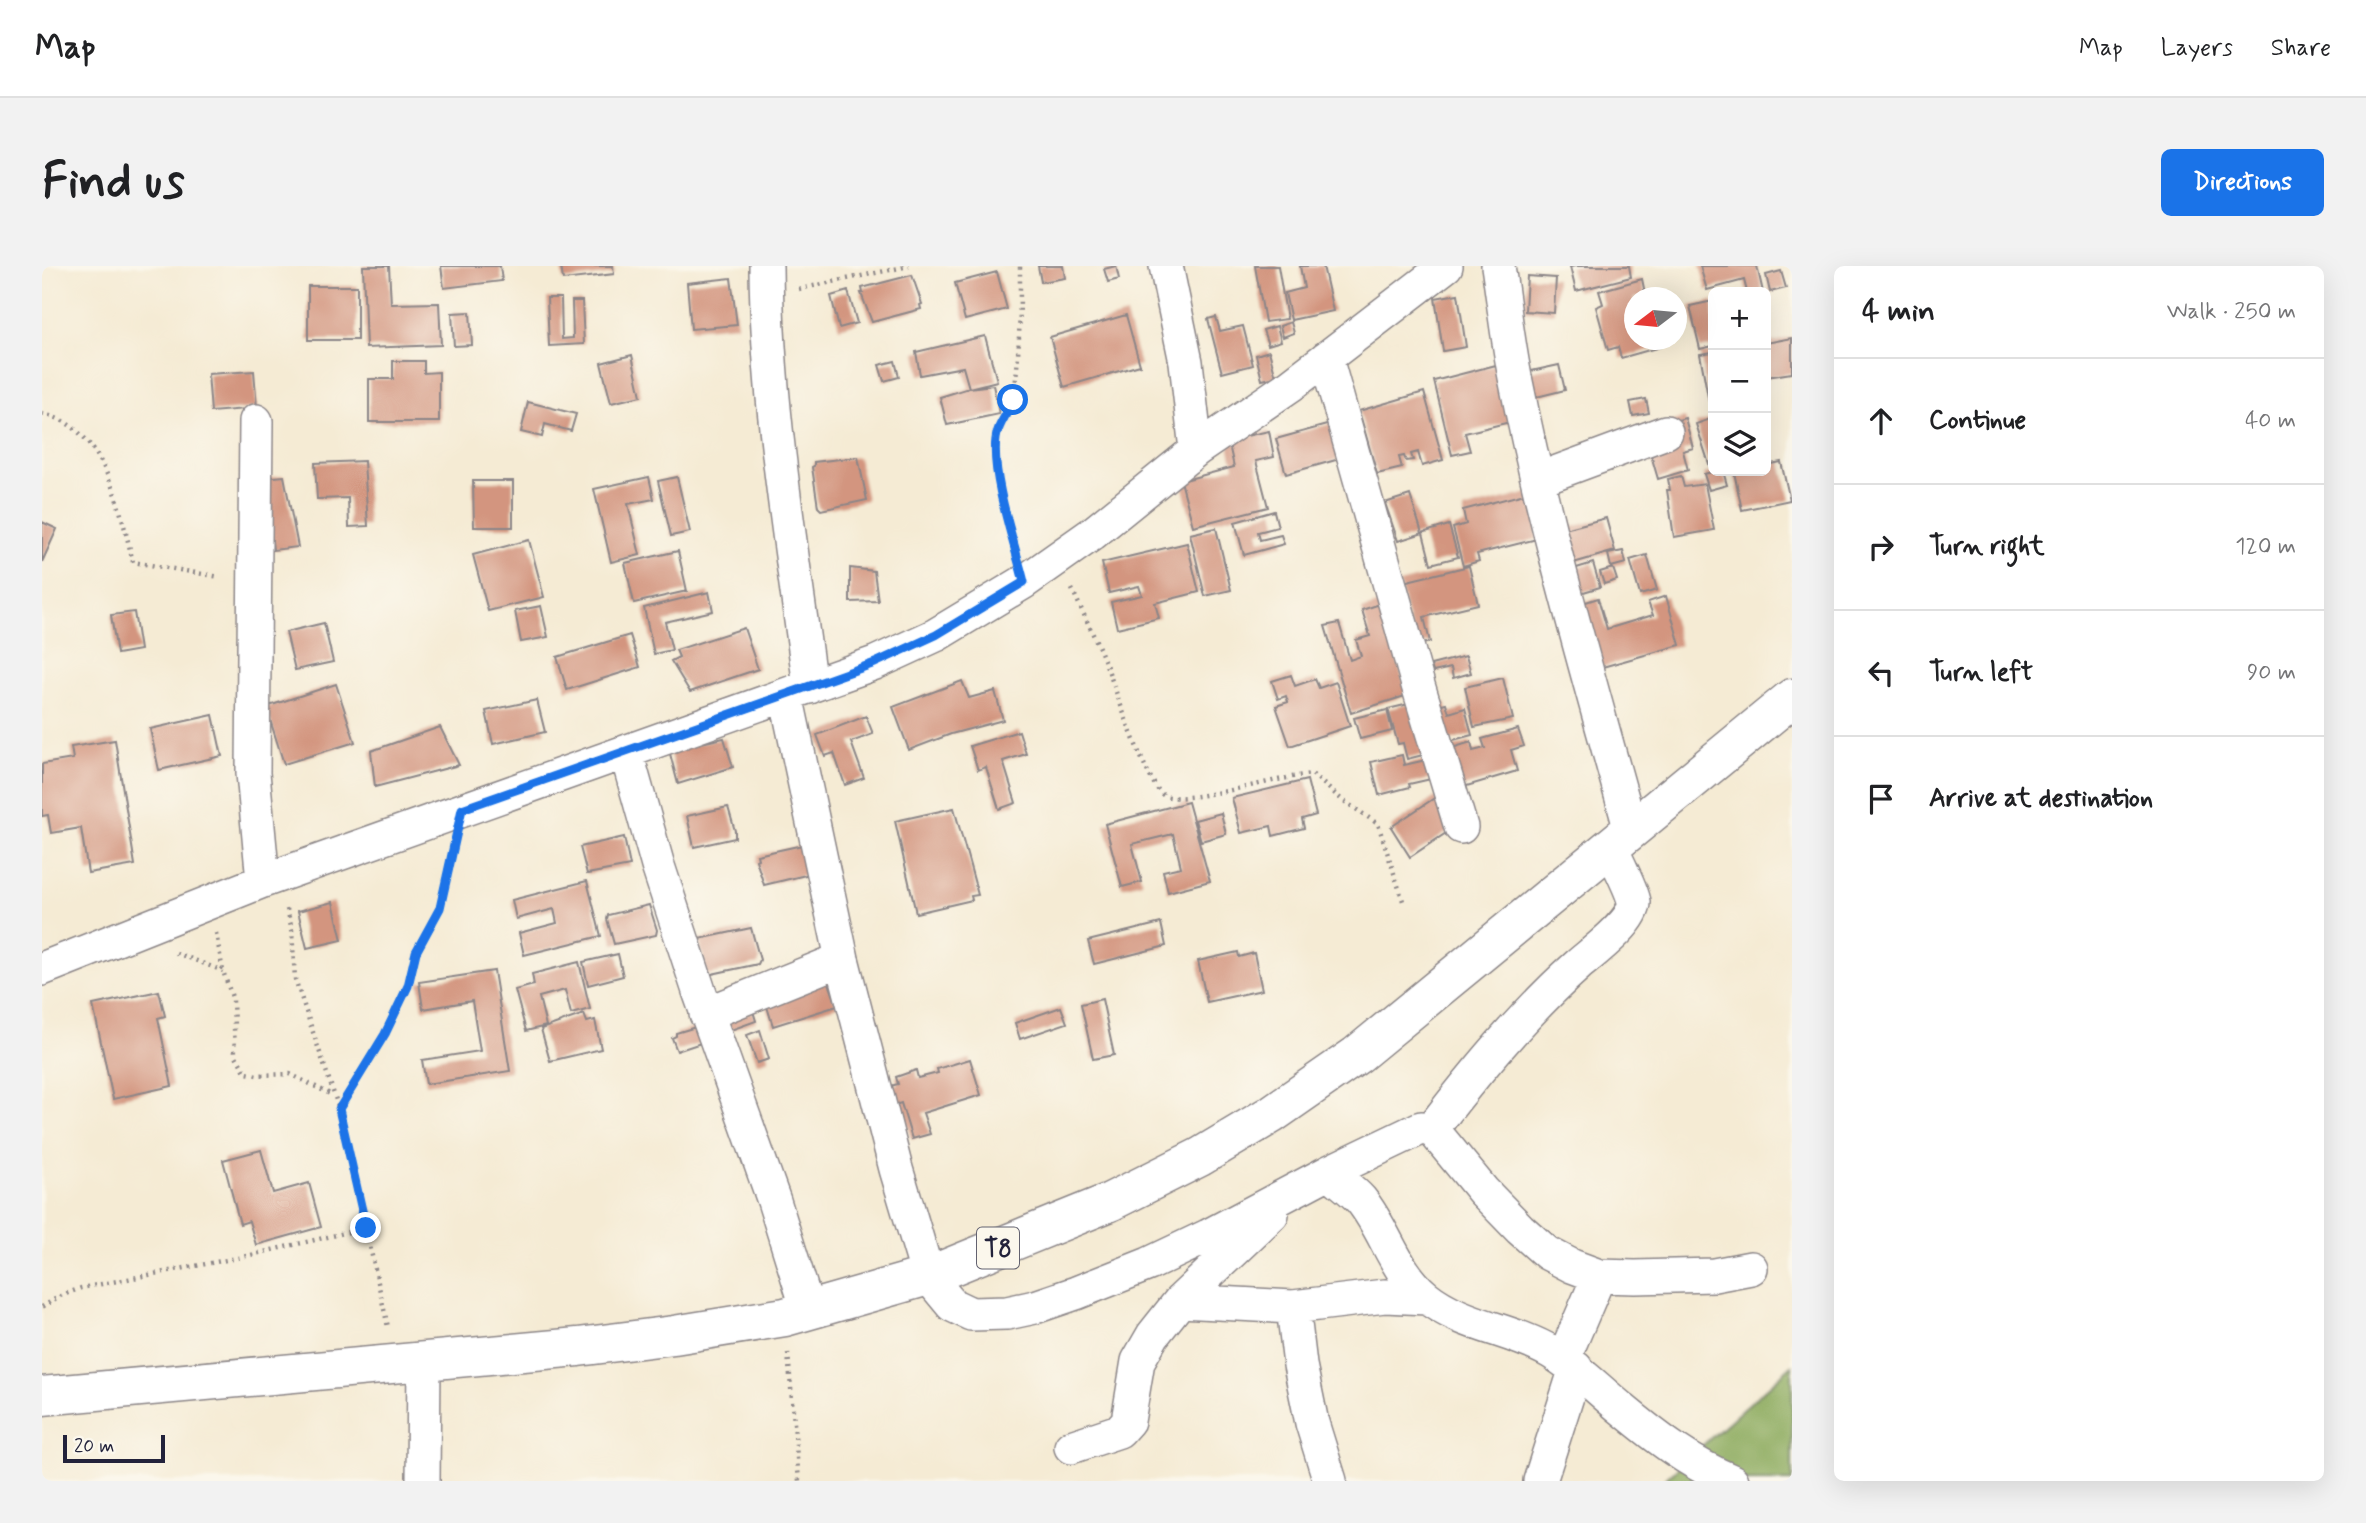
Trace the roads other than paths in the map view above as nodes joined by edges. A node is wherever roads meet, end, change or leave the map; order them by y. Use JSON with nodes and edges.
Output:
{"nodes":[{"id":1,"x":1166,"y":266,"type":"edge"},
{"id":2,"x":1446,"y":266,"type":"edge"},
{"id":3,"x":1497,"y":266,"type":"edge"},
{"id":4,"x":767,"y":281,"type":"edge"},
{"id":5,"x":1326,"y":358,"type":"junction"},
{"id":6,"x":256,"y":421,"type":"dead end"},
{"id":7,"x":1667,"y":432,"type":"dead end"},
{"id":8,"x":1196,"y":450,"type":"junction"},
{"id":9,"x":1539,"y":479,"type":"junction"},
{"id":10,"x":798,"y":691,"type":"junction"},
{"id":11,"x":1792,"y":698,"type":"edge"},
{"id":12,"x":626,"y":752,"type":"junction"},
{"id":13,"x":1461,"y":827,"type":"dead end"},
{"id":14,"x":1621,"y":839,"type":"junction"},
{"id":15,"x":271,"y":878,"type":"junction"},
{"id":16,"x":842,"y":959,"type":"junction"},
{"id":17,"x":42,"y":969,"type":"edge"},
{"id":18,"x":706,"y":1014,"type":"junction"},
{"id":19,"x":1432,"y":1129,"type":"junction"},
{"id":20,"x":1329,"y":1172,"type":"junction"},
{"id":21,"x":1299,"y":1188,"type":"junction"},
{"id":22,"x":1751,"y":1268,"type":"dead end"},
{"id":23,"x":928,"y":1276,"type":"junction"},
{"id":24,"x":1599,"y":1276,"type":"junction"},
{"id":25,"x":1427,"y":1298,"type":"junction"},
{"id":26,"x":1180,"y":1301,"type":"junction"},
{"id":27,"x":1293,"y":1307,"type":"junction"},
{"id":28,"x":796,"y":1314,"type":"junction"},
{"id":29,"x":410,"y":1361,"type":"junction"},
{"id":30,"x":1570,"y":1364,"type":"junction"},
{"id":31,"x":42,"y":1396,"type":"edge"},
{"id":32,"x":1071,"y":1447,"type":"dead end"},
{"id":33,"x":1698,"y":1474,"type":"edge"},
{"id":34,"x":423,"y":1481,"type":"edge"},
{"id":35,"x":1330,"y":1481,"type":"edge"},
{"id":36,"x":1540,"y":1481,"type":"edge"},
{"id":37,"x":1732,"y":1481,"type":"edge"}],
"edges":[{"from":1,"to":8,"type":"street"},
{"from":2,"to":5,"type":"street"},
{"from":3,"to":9,"type":"street"},
{"from":4,"to":10,"type":"street"},
{"from":5,"to":8,"type":"street"},
{"from":5,"to":13,"type":"street"},
{"from":6,"to":15,"type":"street"},
{"from":7,"to":9,"type":"street"},
{"from":8,"to":10,"type":"street"},
{"from":9,"to":14,"type":"street"},
{"from":10,"to":12,"type":"street"},
{"from":10,"to":16,"type":"street"},
{"from":11,"to":14,"type":"highway","number":"T8"},
{"from":12,"to":15,"type":"street"},
{"from":12,"to":18,"type":"street"},
{"from":14,"to":19,"type":"street"},
{"from":14,"to":23,"type":"highway","number":"T8"},
{"from":15,"to":17,"type":"street"},
{"from":16,"to":18,"type":"street"},
{"from":16,"to":23,"type":"street"},
{"from":18,"to":28,"type":"street"},
{"from":19,"to":20,"type":"street"},
{"from":19,"to":24,"type":"street"},
{"from":20,"to":21,"type":"street"},
{"from":20,"to":25,"type":"street"},
{"from":21,"to":23,"type":"street"},
{"from":21,"to":26,"type":"street"},
{"from":22,"to":24,"type":"street"},
{"from":23,"to":28,"type":"highway","number":"T8"},
{"from":24,"to":30,"type":"street"},
{"from":25,"to":27,"type":"street"},
{"from":25,"to":30,"type":"street"},
{"from":26,"to":27,"type":"street"},
{"from":26,"to":32,"type":"street"},
{"from":27,"to":35,"type":"street"},
{"from":28,"to":29,"type":"highway","number":"T8"},
{"from":29,"to":31,"type":"highway","number":"T8"},
{"from":29,"to":34,"type":"street"},
{"from":30,"to":33,"type":"street"},
{"from":30,"to":36,"type":"street"},
{"from":33,"to":37,"type":"street"}]}
